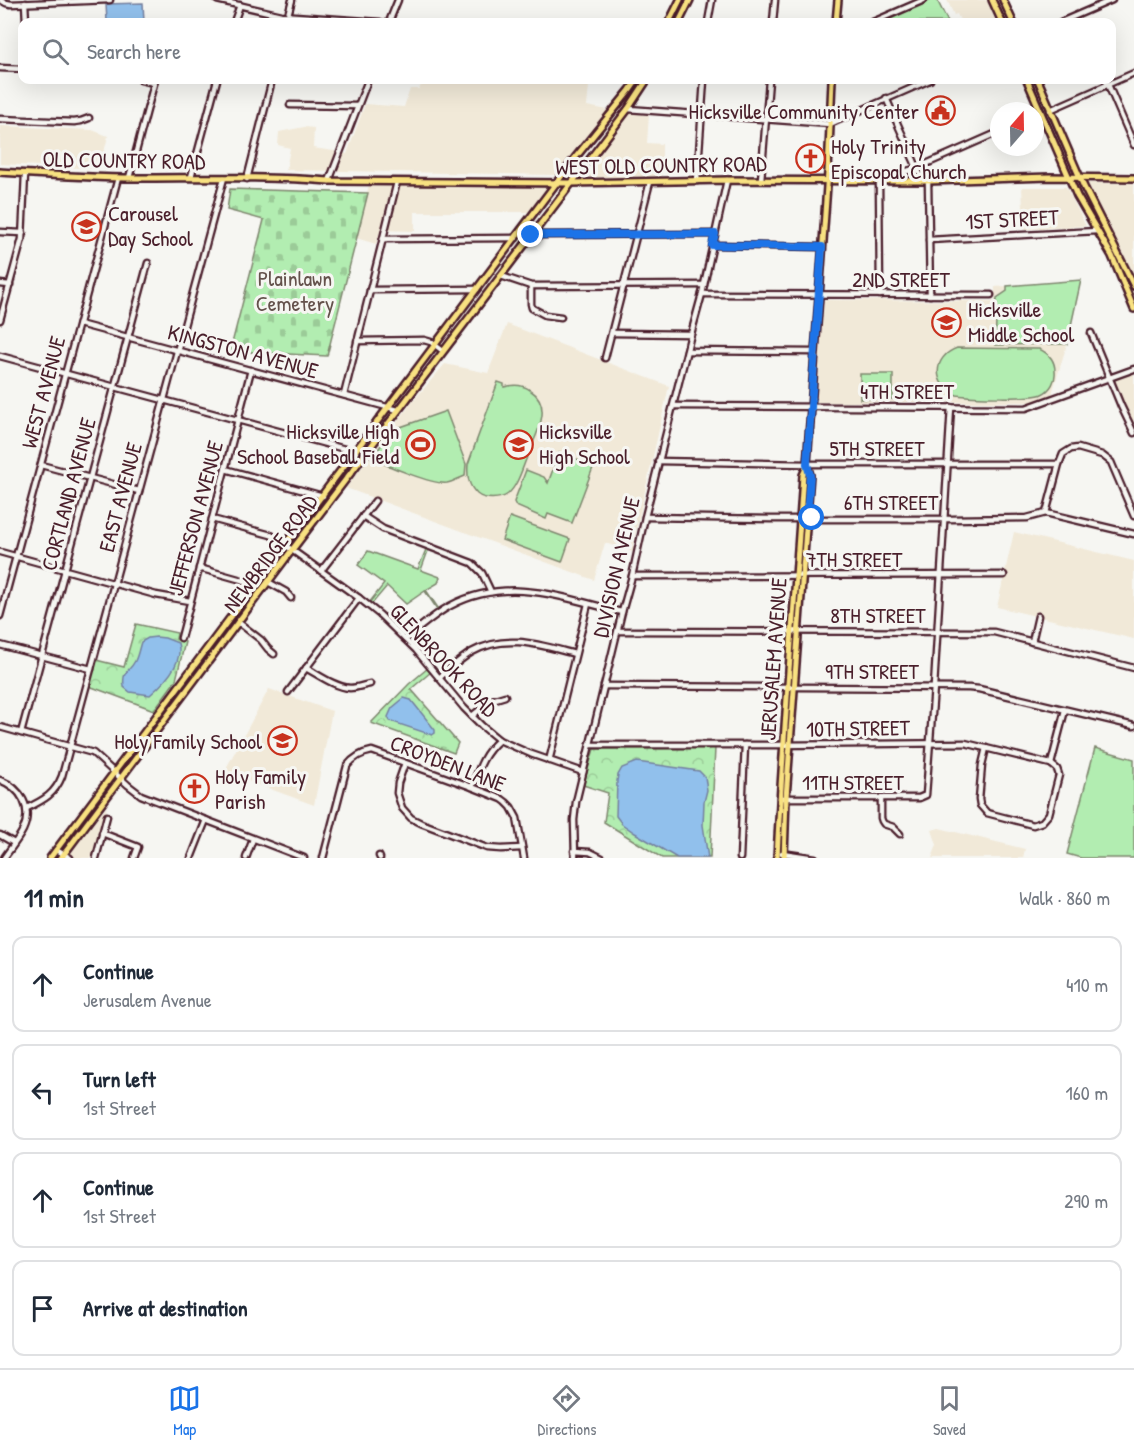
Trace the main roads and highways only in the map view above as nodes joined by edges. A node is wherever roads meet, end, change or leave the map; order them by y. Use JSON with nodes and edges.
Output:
{"nodes":[{"id":1,"x":680,"y":0,"type":"edge"},
{"id":2,"x":690,"y":0,"type":"edge"},
{"id":3,"x":838,"y":0,"type":"edge"},
{"id":4,"x":992,"y":0,"type":"edge"},
{"id":5,"x":1003,"y":0,"type":"edge"},
{"id":6,"x":671,"y":18,"type":"edge"},
{"id":7,"x":681,"y":18,"type":"edge"},
{"id":8,"x":836,"y":18,"type":"edge"},
{"id":9,"x":1000,"y":18,"type":"edge"},
{"id":10,"x":1010,"y":18,"type":"edge"},
{"id":11,"x":634,"y":84,"type":"edge"},
{"id":12,"x":644,"y":84,"type":"edge"},
{"id":13,"x":832,"y":84,"type":"edge"},
{"id":14,"x":1029,"y":84,"type":"edge"},
{"id":15,"x":1040,"y":84,"type":"edge"},
{"id":16,"x":623,"y":99,"type":"junction"},
{"id":17,"x":632,"y":102,"type":"junction"},
{"id":18,"x":0,"y":172,"type":"edge"},
{"id":19,"x":1075,"y":178,"type":"junction"},
{"id":20,"x":1134,"y":178,"type":"edge"},
{"id":21,"x":247,"y":179,"type":"joint"},
{"id":22,"x":827,"y":181,"type":"junction"},
{"id":23,"x":557,"y":183,"type":"junction"},
{"id":24,"x":571,"y":183,"type":"junction"},
{"id":25,"x":1134,"y":286,"type":"edge"},
{"id":26,"x":1134,"y":309,"type":"edge"},
{"id":27,"x":800,"y":576,"type":"junction"},
{"id":28,"x":200,"y":658,"type":"junction"},
{"id":29,"x":208,"y":663,"type":"junction"},
{"id":30,"x":787,"y":745,"type":"junction"},
{"id":31,"x":781,"y":855,"type":"edge"},
{"id":32,"x":62,"y":856,"type":"edge"},
{"id":33,"x":50,"y":858,"type":"edge"}],
"edges":[{"from":1,"to":6,"type":"main road"},
{"from":2,"to":7,"type":"main road"},
{"from":3,"to":8,"type":"main road"},
{"from":4,"to":9,"type":"main road"},
{"from":5,"to":10,"type":"main road"},
{"from":11,"to":16,"type":"main road","name":"NEWBRIDGE ROAD"},
{"from":12,"to":17,"type":"main road","name":"NEWBRIDGE ROAD"},
{"from":13,"to":22,"type":"main road","name":"JERUSALEM AVENUE"},
{"from":14,"to":19,"type":"main road"},
{"from":15,"to":19,"type":"main road"},
{"from":16,"to":17,"type":"main road"},
{"from":16,"to":23,"type":"main road","name":"NEWBRIDGE ROAD"},
{"from":17,"to":24,"type":"main road","name":"NEWBRIDGE ROAD"},
{"from":18,"to":21,"type":"main road","name":"OLD COUNTRY ROAD"},
{"from":19,"to":20,"type":"main road","name":"WEST OLD COUNTRY ROAD"},
{"from":19,"to":22,"type":"main road","name":"WEST OLD COUNTRY ROAD"},
{"from":19,"to":25,"type":"main road"},
{"from":19,"to":26,"type":"main road"},
{"from":21,"to":23,"type":"main road","name":"WEST OLD COUNTRY ROAD"},
{"from":22,"to":24,"type":"main road","name":"WEST OLD COUNTRY ROAD"},
{"from":22,"to":27,"type":"main road","name":"JERUSALEM AVENUE"},
{"from":23,"to":24,"type":"main road","name":"WEST OLD COUNTRY ROAD"},
{"from":23,"to":28,"type":"main road","name":"NEWBRIDGE ROAD"},
{"from":24,"to":29,"type":"main road","name":"NEWBRIDGE ROAD"},
{"from":27,"to":30,"type":"main road","name":"JERUSALEM AVENUE"},
{"from":27,"to":30,"type":"main road","name":"JERUSALEM AVENUE"},
{"from":28,"to":29,"type":"main road"},
{"from":28,"to":33,"type":"main road","name":"NEWBRIDGE ROAD"},
{"from":29,"to":32,"type":"main road","name":"NEWBRIDGE ROAD"},
{"from":30,"to":31,"type":"main road","name":"JERUSALEM AVENUE"}]}
